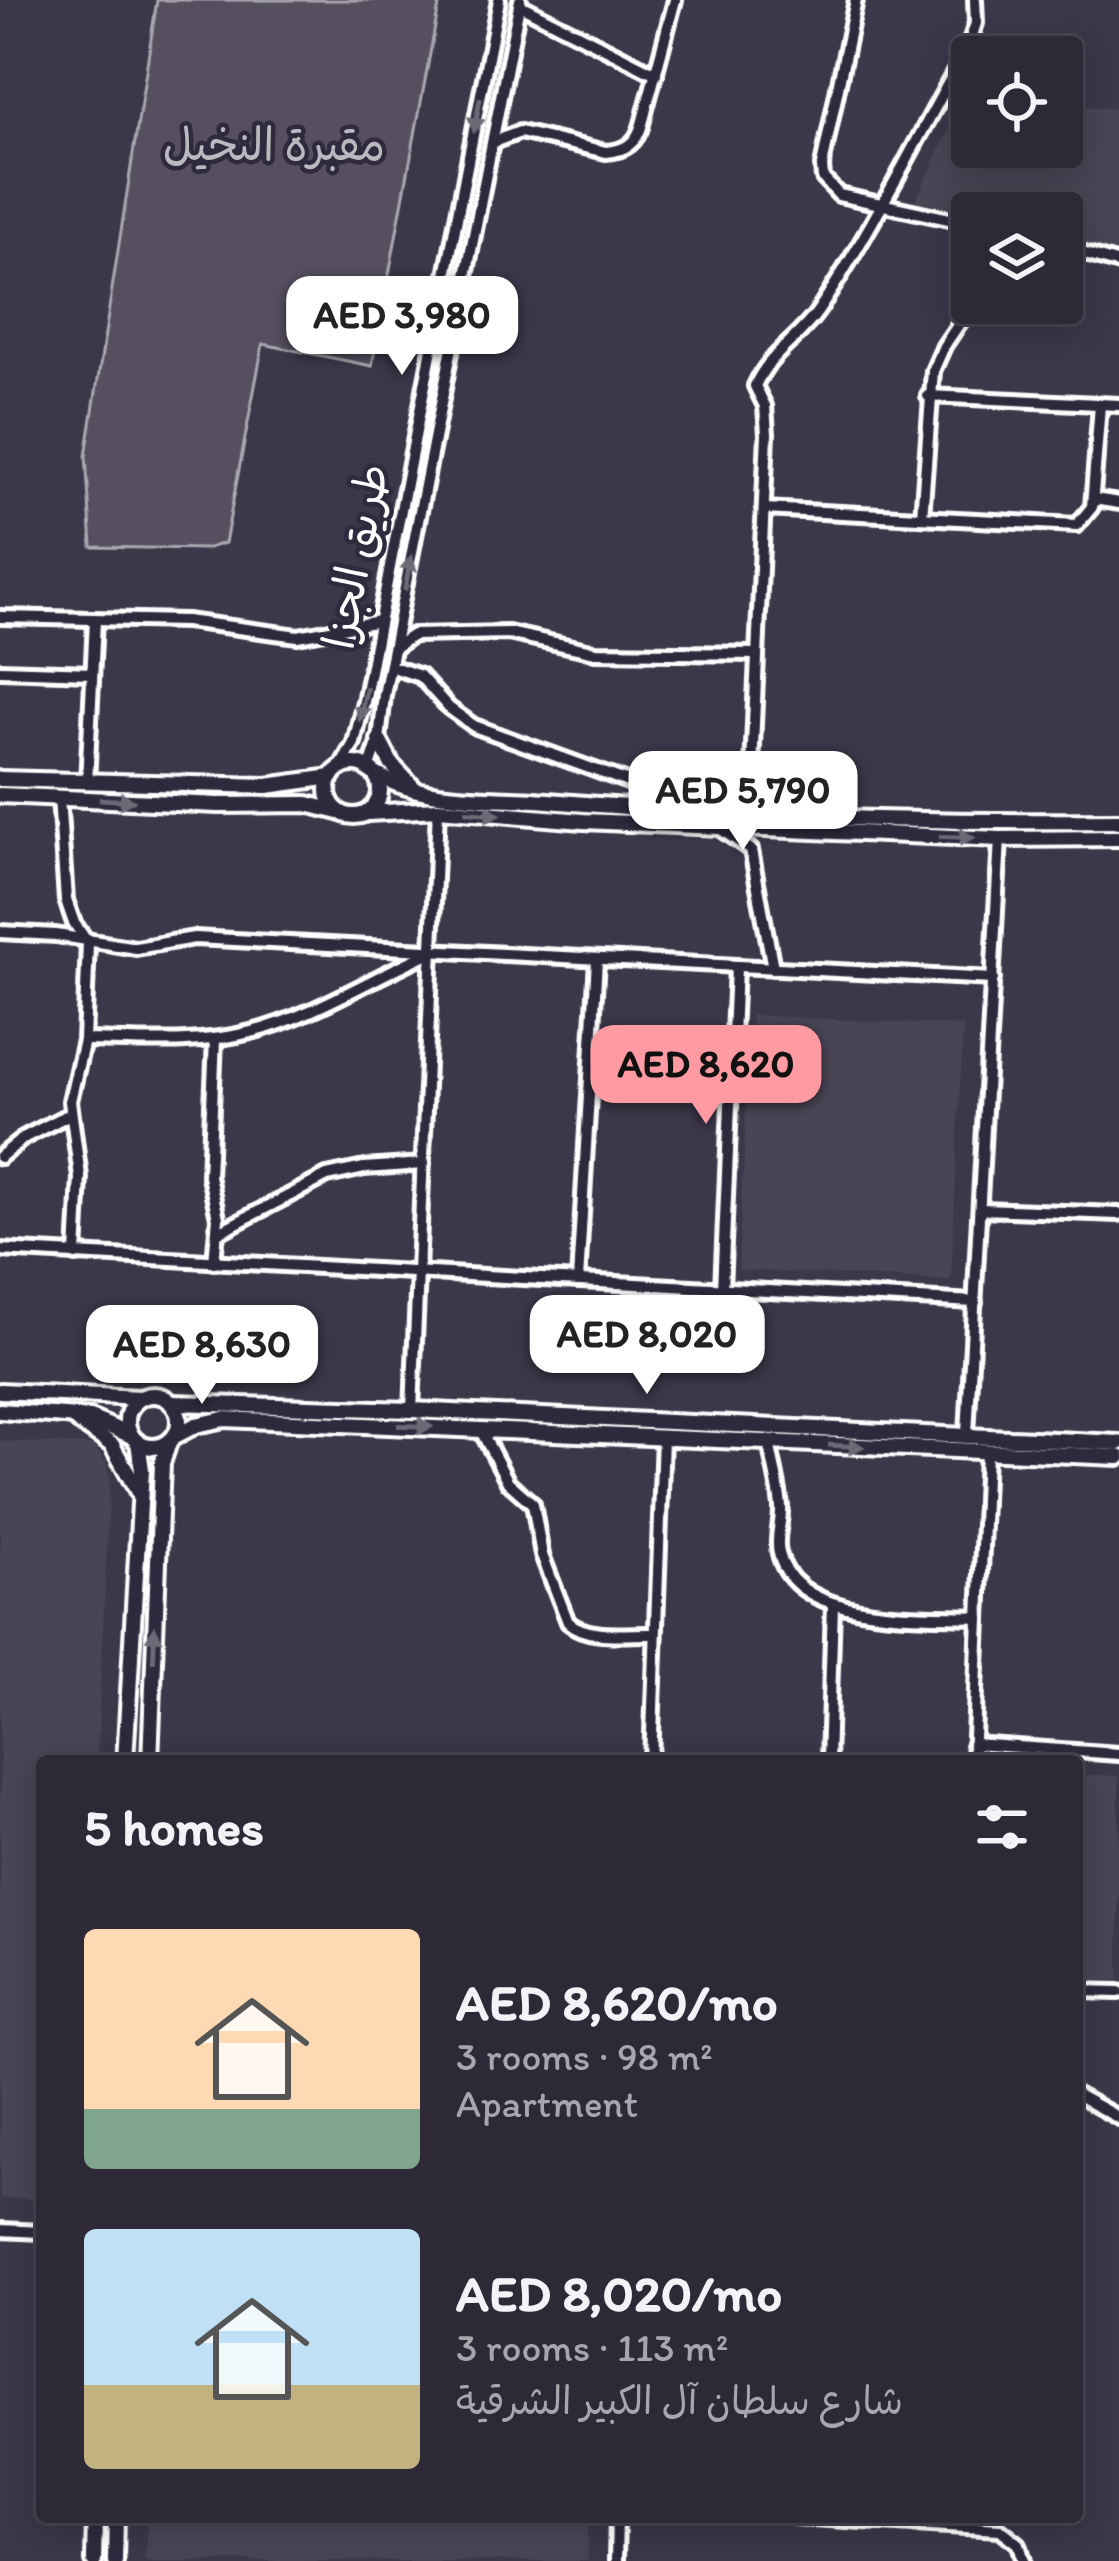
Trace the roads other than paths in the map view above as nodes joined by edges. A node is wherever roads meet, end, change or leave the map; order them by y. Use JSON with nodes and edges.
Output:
{"nodes":[{"id":1,"x":499,"y":0,"type":"edge"},
{"id":2,"x":675,"y":0,"type":"edge"},
{"id":3,"x":856,"y":0,"type":"edge"},
{"id":4,"x":975,"y":0,"type":"edge"},
{"id":5,"x":520,"y":2,"type":"edge"},
{"id":6,"x":656,"y":74,"type":"junction"},
{"id":7,"x":493,"y":142,"type":"junction"},
{"id":8,"x":881,"y":204,"type":"junction"},
{"id":9,"x":951,"y":219,"type":"edge"},
{"id":10,"x":1083,"y":253,"type":"edge"},
{"id":11,"x":1119,"y":264,"type":"edge"},
{"id":12,"x":959,"y":324,"type":"edge"},
{"id":13,"x":434,"y":337,"type":"junction"},
{"id":14,"x":928,"y":396,"type":"junction"},
{"id":15,"x":1100,"y":405,"type":"junction"},
{"id":16,"x":1119,"y":405,"type":"edge"},
{"id":17,"x":435,"y":436,"type":"junction"},
{"id":18,"x":1094,"y":499,"type":"junction"},
{"id":19,"x":1119,"y":503,"type":"edge"},
{"id":20,"x":764,"y":509,"type":"junction"},
{"id":21,"x":922,"y":517,"type":"junction"},
{"id":22,"x":0,"y":617,"type":"edge"},
{"id":23,"x":95,"y":620,"type":"junction"},
{"id":24,"x":399,"y":620,"type":"junction"},
{"id":25,"x":379,"y":621,"type":"junction"},
{"id":26,"x":413,"y":635,"type":"junction"},
{"id":27,"x":394,"y":648,"type":"junction"},
{"id":28,"x":758,"y":654,"type":"junction"},
{"id":29,"x":390,"y":666,"type":"junction"},
{"id":30,"x":0,"y":670,"type":"edge"},
{"id":31,"x":92,"y":673,"type":"junction"},
{"id":32,"x":379,"y":740,"type":"junction"},
{"id":33,"x":369,"y":770,"type":"junction"},
{"id":34,"x":336,"y":772,"type":"junction"},
{"id":35,"x":0,"y":779,"type":"edge"},
{"id":36,"x":751,"y":780,"type":"junction"},
{"id":37,"x":87,"y":783,"type":"junction"},
{"id":38,"x":417,"y":790,"type":"junction"},
{"id":39,"x":0,"y":795,"type":"edge"},
{"id":40,"x":59,"y":797,"type":"junction"},
{"id":41,"x":439,"y":809,"type":"junction"},
{"id":42,"x":339,"y":812,"type":"junction"},
{"id":43,"x":750,"y":812,"type":"junction"},
{"id":44,"x":367,"y":813,"type":"junction"},
{"id":45,"x":1119,"y":821,"type":"edge"},
{"id":46,"x":718,"y":827,"type":"junction"},
{"id":47,"x":767,"y":829,"type":"junction"},
{"id":48,"x":1119,"y":838,"type":"edge"},
{"id":49,"x":1000,"y":839,"type":"junction"},
{"id":50,"x":752,"y":850,"type":"junction"},
{"id":51,"x":0,"y":932,"type":"edge"},
{"id":52,"x":88,"y":943,"type":"junction"},
{"id":53,"x":432,"y":951,"type":"junction"},
{"id":54,"x":597,"y":960,"type":"junction"},
{"id":55,"x":736,"y":967,"type":"junction"},
{"id":56,"x":772,"y":968,"type":"junction"},
{"id":57,"x":993,"y":979,"type":"junction"},
{"id":58,"x":214,"y":1039,"type":"junction"},
{"id":59,"x":84,"y":1040,"type":"junction"},
{"id":60,"x":70,"y":1114,"type":"junction"},
{"id":61,"x":0,"y":1157,"type":"edge"},
{"id":62,"x":423,"y":1164,"type":"junction"},
{"id":63,"x":980,"y":1209,"type":"junction"},
{"id":64,"x":1119,"y":1214,"type":"edge"},
{"id":65,"x":218,"y":1233,"type":"junction"},
{"id":66,"x":0,"y":1250,"type":"edge"},
{"id":67,"x":76,"y":1255,"type":"junction"},
{"id":68,"x":214,"y":1262,"type":"junction"},
{"id":69,"x":418,"y":1273,"type":"junction"},
{"id":70,"x":578,"y":1282,"type":"junction"},
{"id":71,"x":722,"y":1289,"type":"junction"},
{"id":72,"x":975,"y":1302,"type":"junction"},
{"id":73,"x":0,"y":1391,"type":"edge"},
{"id":74,"x":140,"y":1398,"type":"junction"},
{"id":75,"x":172,"y":1402,"type":"junction"},
{"id":76,"x":412,"y":1410,"type":"junction"},
{"id":77,"x":0,"y":1411,"type":"edge"},
{"id":78,"x":67,"y":1414,"type":"junction"},
{"id":79,"x":480,"y":1429,"type":"junction"},
{"id":80,"x":967,"y":1434,"type":"junction"},
{"id":81,"x":663,"y":1438,"type":"junction"},
{"id":82,"x":135,"y":1439,"type":"junction"},
{"id":83,"x":172,"y":1439,"type":"junction"},
{"id":84,"x":769,"y":1442,"type":"junction"},
{"id":85,"x":1119,"y":1444,"type":"edge"},
{"id":86,"x":986,"y":1453,"type":"junction"},
{"id":87,"x":1119,"y":1457,"type":"edge"},
{"id":88,"x":140,"y":1497,"type":"junction"},
{"id":89,"x":833,"y":1605,"type":"junction"},
{"id":90,"x":978,"y":1617,"type":"junction"},
{"id":91,"x":655,"y":1634,"type":"junction"},
{"id":92,"x":974,"y":1744,"type":"junction"},
{"id":93,"x":1119,"y":1754,"type":"edge"},
{"id":94,"x":125,"y":1755,"type":"edge"},
{"id":95,"x":150,"y":1755,"type":"edge"},
{"id":96,"x":651,"y":1755,"type":"edge"},
{"id":97,"x":828,"y":1755,"type":"edge"},
{"id":98,"x":973,"y":1755,"type":"edge"},
{"id":99,"x":1083,"y":1991,"type":"edge"},
{"id":100,"x":1119,"y":1993,"type":"edge"},
{"id":101,"x":1083,"y":2098,"type":"edge"},
{"id":102,"x":1119,"y":2118,"type":"edge"},
{"id":103,"x":0,"y":2230,"type":"edge"},
{"id":104,"x":36,"y":2232,"type":"edge"},
{"id":105,"x":95,"y":2523,"type":"edge"},
{"id":106,"x":116,"y":2523,"type":"edge"},
{"id":107,"x":617,"y":2523,"type":"edge"},
{"id":108,"x":898,"y":2523,"type":"edge"},
{"id":109,"x":115,"y":2560,"type":"edge"},
{"id":110,"x":94,"y":2561,"type":"edge"},
{"id":111,"x":616,"y":2561,"type":"edge"},
{"id":112,"x":1024,"y":2561,"type":"edge"}],
"edges":[{"from":1,"to":13,"type":"street","name":"طريق الجزا","one_way":true},
{"from":2,"to":6,"type":"street"},
{"from":3,"to":8,"type":"street"},
{"from":4,"to":8,"type":"street"},
{"from":5,"to":6,"type":"street"},
{"from":5,"to":7,"type":"street","name":"طريق الجزا"},
{"from":6,"to":7,"type":"street"},
{"from":7,"to":17,"type":"street","name":"طريق الجزا"},
{"from":8,"to":9,"type":"street"},
{"from":8,"to":20,"type":"street"},
{"from":10,"to":11,"type":"street"},
{"from":12,"to":14,"type":"street"},
{"from":13,"to":17,"type":"street"},
{"from":13,"to":25,"type":"street","name":"طريق الجزا"},
{"from":14,"to":15,"type":"street"},
{"from":14,"to":21,"type":"street"},
{"from":15,"to":16,"type":"street"},
{"from":15,"to":18,"type":"street"},
{"from":24,"to":17,"type":"street","name":"طريق الجزا","one_way":true},
{"from":18,"to":19,"type":"street"},
{"from":18,"to":21,"type":"street"},
{"from":20,"to":21,"type":"street"},
{"from":20,"to":28,"type":"street"},
{"from":22,"to":23,"type":"street"},
{"from":23,"to":25,"type":"street"},
{"from":23,"to":31,"type":"street"},
{"from":24,"to":26,"type":"street"},
{"from":24,"to":27,"type":"street","name":"طريق الجزا"},
{"from":25,"to":34,"type":"street","name":"طريق الجزا","one_way":true},
{"from":26,"to":27,"type":"street"},
{"from":26,"to":28,"type":"street"},
{"from":27,"to":29,"type":"street","name":"طريق الجزا"},
{"from":28,"to":36,"type":"street"},
{"from":29,"to":32,"type":"street","name":"طريق الجزا"},
{"from":29,"to":36,"type":"street"},
{"from":30,"to":31,"type":"street"},
{"from":31,"to":37,"type":"street"},
{"from":32,"to":33,"type":"street","name":"طريق الجزا"},
{"from":32,"to":38,"type":"main road"},
{"from":33,"to":34,"type":"main road"},
{"from":33,"to":38,"type":"main road"},
{"from":33,"to":44,"type":"main road"},
{"from":34,"to":37,"type":"main road"},
{"from":34,"to":42,"type":"main road"},
{"from":35,"to":37,"type":"main road"},
{"from":36,"to":43,"type":"street"},
{"from":38,"to":43,"type":"main road"},
{"from":39,"to":40,"type":"main road"},
{"from":40,"to":42,"type":"main road","one_way":true},
{"from":40,"to":52,"type":"street"},
{"from":41,"to":44,"type":"main road"},
{"from":41,"to":46,"type":"main road","one_way":true},
{"from":41,"to":53,"type":"street"},
{"from":42,"to":44,"type":"main road"},
{"from":43,"to":45,"type":"main road"},
{"from":46,"to":47,"type":"main road"},
{"from":46,"to":50,"type":"street"},
{"from":47,"to":49,"type":"main road","one_way":true},
{"from":47,"to":50,"type":"street"},
{"from":48,"to":49,"type":"main road"},
{"from":49,"to":57,"type":"street"},
{"from":50,"to":56,"type":"street"},
{"from":51,"to":52,"type":"street"},
{"from":52,"to":53,"type":"street"},
{"from":52,"to":59,"type":"street"},
{"from":53,"to":54,"type":"street"},
{"from":53,"to":58,"type":"street"},
{"from":53,"to":62,"type":"street"},
{"from":54,"to":55,"type":"street"},
{"from":54,"to":70,"type":"street"},
{"from":55,"to":56,"type":"street"},
{"from":55,"to":71,"type":"street"},
{"from":56,"to":57,"type":"street"},
{"from":57,"to":63,"type":"street"},
{"from":58,"to":59,"type":"street"},
{"from":58,"to":65,"type":"street"},
{"from":59,"to":60,"type":"street"},
{"from":60,"to":61,"type":"street"},
{"from":60,"to":67,"type":"street"},
{"from":62,"to":65,"type":"street"},
{"from":62,"to":69,"type":"street"},
{"from":63,"to":64,"type":"street"},
{"from":63,"to":72,"type":"street"},
{"from":65,"to":68,"type":"street"},
{"from":66,"to":67,"type":"street"},
{"from":67,"to":68,"type":"street"},
{"from":68,"to":69,"type":"street"},
{"from":69,"to":70,"type":"street"},
{"from":69,"to":76,"type":"street"},
{"from":70,"to":71,"type":"street"},
{"from":71,"to":72,"type":"street"},
{"from":72,"to":80,"type":"street"},
{"from":73,"to":74,"type":"main road"},
{"from":74,"to":75,"type":"main road"},
{"from":74,"to":82,"type":"main road"},
{"from":75,"to":76,"type":"main road"},
{"from":75,"to":83,"type":"main road"},
{"from":76,"to":80,"type":"main road"},
{"from":77,"to":78,"type":"main road"},
{"from":78,"to":82,"type":"main road"},
{"from":78,"to":88,"type":"main road"},
{"from":79,"to":81,"type":"main road"},
{"from":83,"to":79,"type":"main road","one_way":true},
{"from":79,"to":91,"type":"street"},
{"from":80,"to":85,"type":"main road"},
{"from":81,"to":84,"type":"main road"},
{"from":81,"to":91,"type":"street"},
{"from":82,"to":83,"type":"main road"},
{"from":82,"to":88,"type":"main road"},
{"from":95,"to":83,"type":"main road","one_way":true},
{"from":84,"to":86,"type":"main road","one_way":true},
{"from":84,"to":89,"type":"street"},
{"from":86,"to":87,"type":"main road"},
{"from":86,"to":90,"type":"street"},
{"from":88,"to":94,"type":"main road"},
{"from":89,"to":90,"type":"street"},
{"from":89,"to":97,"type":"street"},
{"from":90,"to":92,"type":"street"},
{"from":91,"to":96,"type":"street"},
{"from":92,"to":93,"type":"street"},
{"from":92,"to":98,"type":"street"},
{"from":99,"to":100,"type":"street"},
{"from":101,"to":102,"type":"street"},
{"from":103,"to":104,"type":"street"},
{"from":105,"to":110,"type":"main road"},
{"from":106,"to":109,"type":"main road"},
{"from":107,"to":111,"type":"street"},
{"from":108,"to":112,"type":"street"}]}
